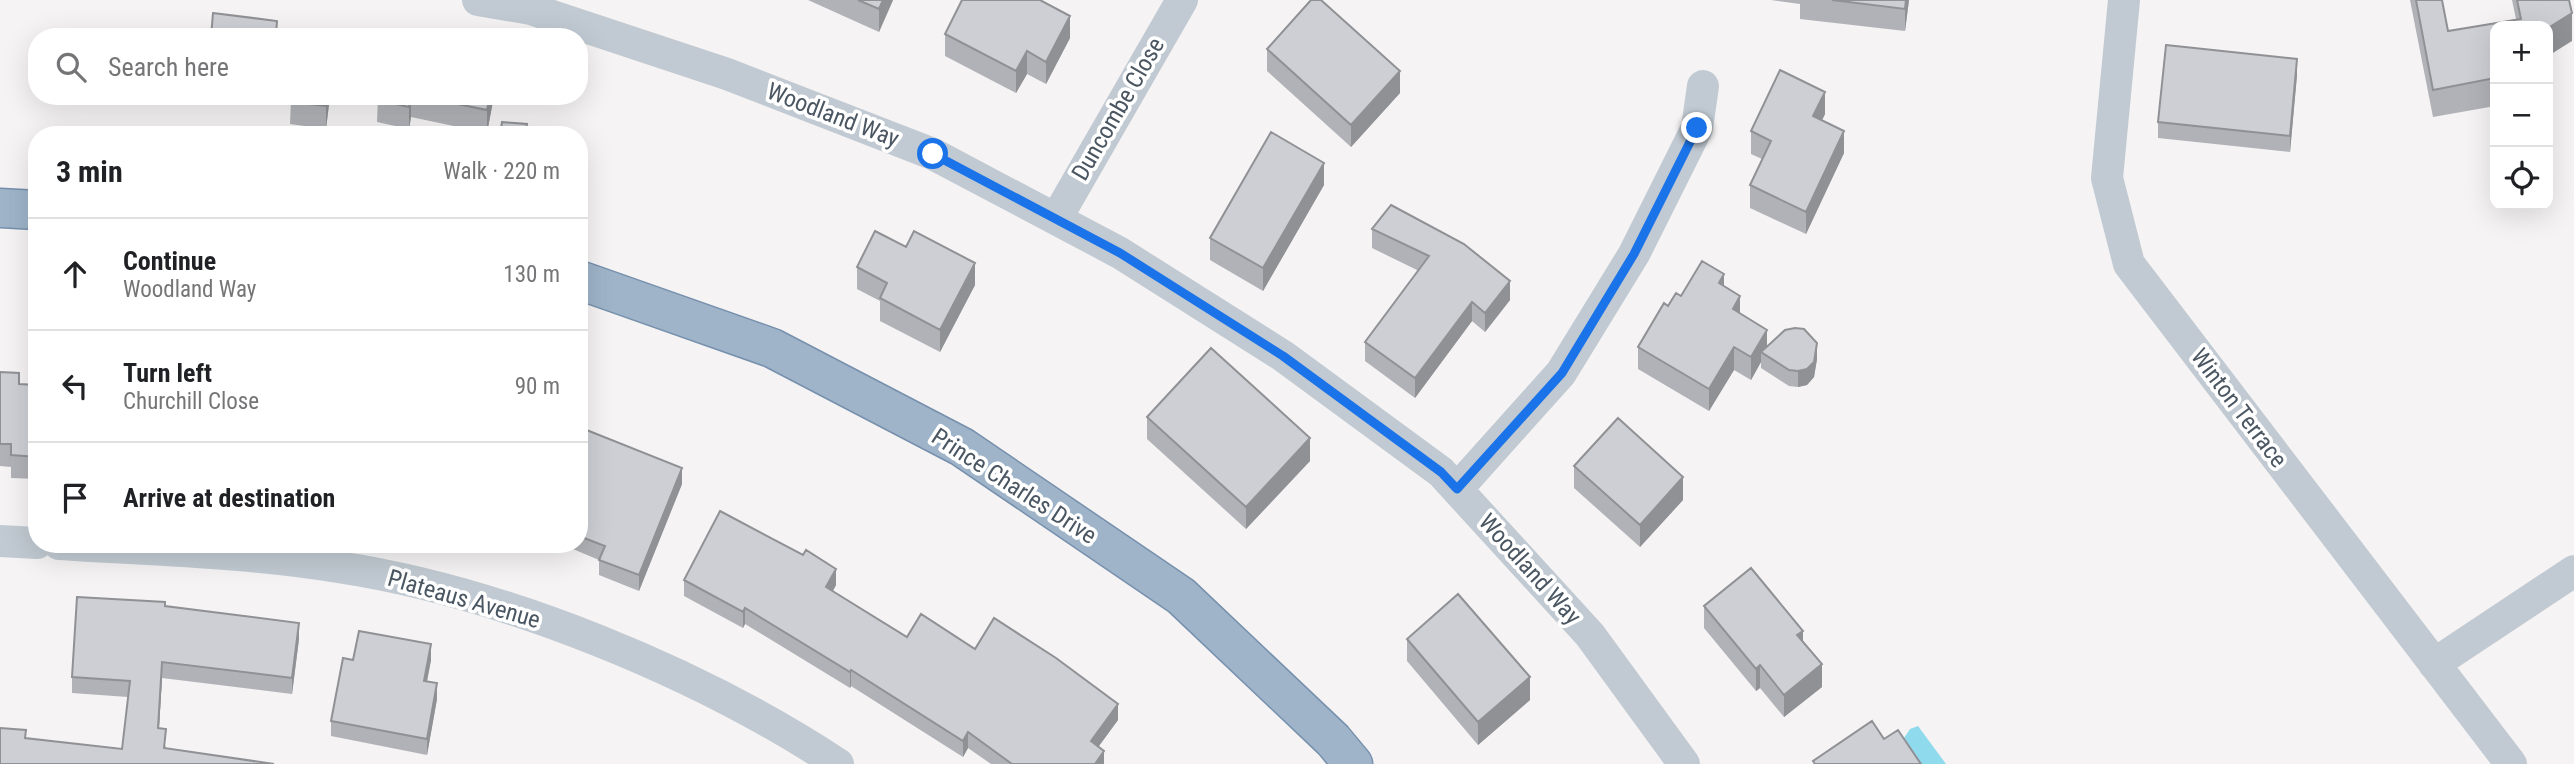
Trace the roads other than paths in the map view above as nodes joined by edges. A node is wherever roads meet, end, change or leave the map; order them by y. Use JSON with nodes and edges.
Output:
{"nodes":[{"id":1,"x":478,"y":0,"type":"edge"},
{"id":2,"x":1182,"y":0,"type":"edge"},
{"id":3,"x":2124,"y":0,"type":"edge"},
{"id":4,"x":1703,"y":86,"type":"dead end"},
{"id":5,"x":0,"y":208,"type":"edge"},
{"id":6,"x":28,"y":210,"type":"edge"},
{"id":7,"x":1056,"y":219,"type":"junction"},
{"id":8,"x":588,"y":283,"type":"edge"},
{"id":9,"x":1457,"y":489,"type":"junction"},
{"id":10,"x":0,"y":541,"type":"edge"},
{"id":11,"x":28,"y":543,"type":"edge"},
{"id":12,"x":207,"y":553,"type":"edge"},
{"id":13,"x":2574,"y":571,"type":"edge"},
{"id":14,"x":2434,"y":664,"type":"junction"},
{"id":15,"x":838,"y":764,"type":"edge"},
{"id":16,"x":1353,"y":764,"type":"edge"},
{"id":17,"x":1684,"y":764,"type":"edge"},
{"id":18,"x":2511,"y":764,"type":"edge"}],
"edges":[{"from":1,"to":7,"type":"street","name":"Woodland Way"},
{"from":2,"to":7,"type":"street","name":"Duncombe Close"},
{"from":3,"to":14,"type":"street","name":"Winton Terrace"},
{"from":4,"to":9,"type":"street"},
{"from":5,"to":6,"type":"highway"},
{"from":7,"to":9,"type":"street","name":"Woodland Way"},
{"from":8,"to":16,"type":"highway","name":"Prince Charles Drive"},
{"from":9,"to":17,"type":"street","name":"Woodland Way"},
{"from":10,"to":11,"type":"street"},
{"from":12,"to":15,"type":"street","name":"Plateaus Avenue"},
{"from":13,"to":14,"type":"street"},
{"from":14,"to":18,"type":"street","name":"Winton Terrace"}]}
